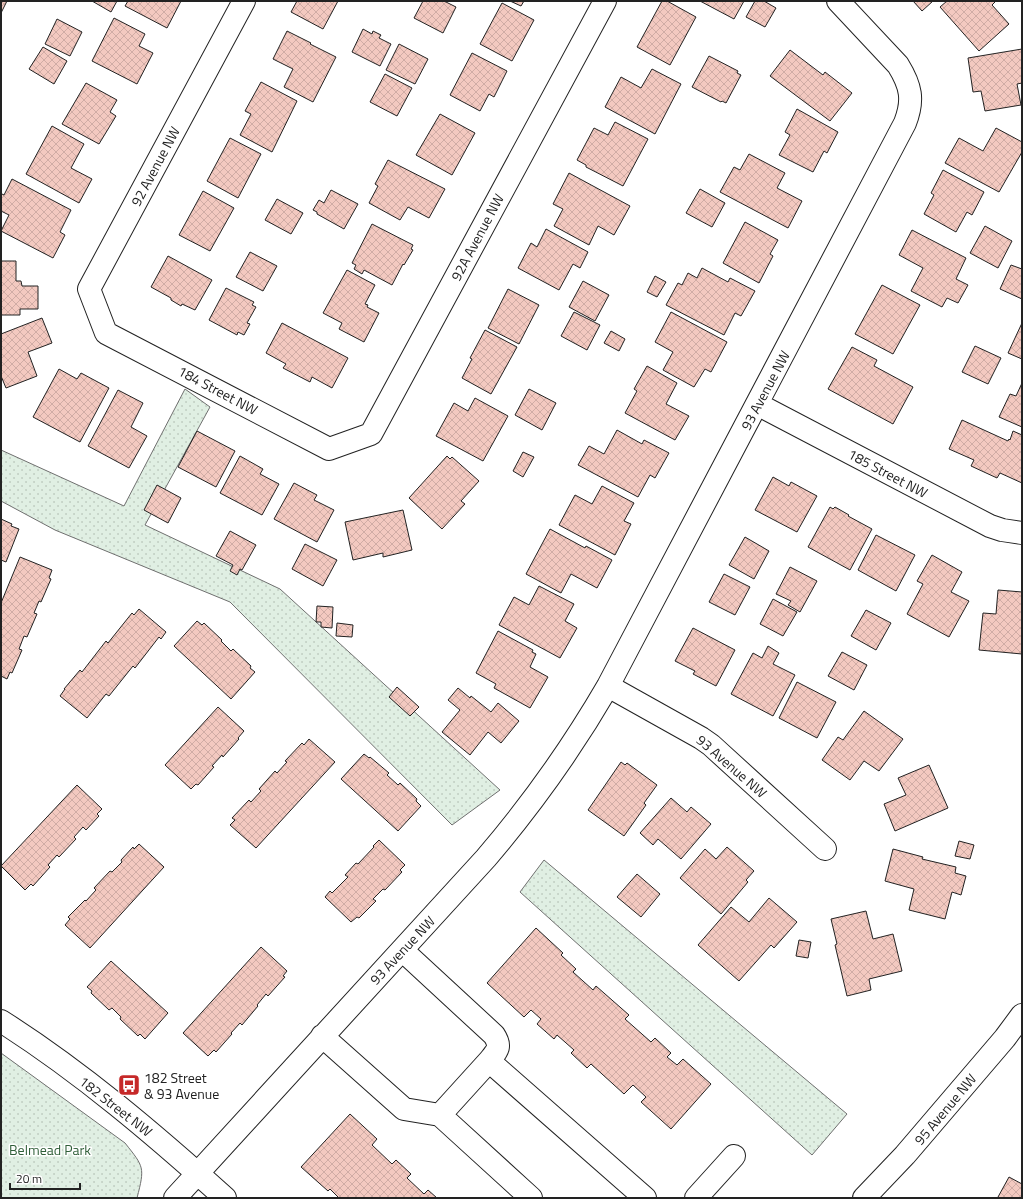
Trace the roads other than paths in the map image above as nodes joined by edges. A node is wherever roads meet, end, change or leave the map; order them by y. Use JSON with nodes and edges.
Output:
{"nodes":[{"id":1,"x":244,"y":1,"type":"edge"},
{"id":2,"x":605,"y":1,"type":"edge"},
{"id":3,"x":838,"y":1,"type":"edge"},
{"id":4,"x":106,"y":333,"type":"joint"},
{"id":5,"x":757,"y":404,"type":"junction"},
{"id":6,"x":330,"y":449,"type":"joint"},
{"id":7,"x":1022,"y":533,"type":"edge"},
{"id":8,"x":608,"y":686,"type":"junction"},
{"id":9,"x":825,"y":849,"type":"dead end"},
{"id":10,"x":402,"y":950,"type":"junction"},
{"id":11,"x":1022,"y":1016,"type":"edge"},
{"id":12,"x":1,"y":1021,"type":"edge"},
{"id":13,"x":322,"y":1036,"type":"junction"},
{"id":14,"x":489,"y":1061,"type":"junction"},
{"id":15,"x":440,"y":1115,"type":"junction"},
{"id":16,"x":734,"y":1156,"type":"dead end"},
{"id":17,"x":198,"y":1173,"type":"junction"},
{"id":18,"x":175,"y":1198,"type":"edge"},
{"id":19,"x":225,"y":1198,"type":"edge"},
{"id":20,"x":531,"y":1198,"type":"edge"},
{"id":21,"x":645,"y":1198,"type":"edge"},
{"id":22,"x":696,"y":1198,"type":"edge"},
{"id":23,"x":864,"y":1198,"type":"edge"}],
"edges":[{"from":1,"to":4,"type":"street","name":"92 Avenue NW"},
{"from":2,"to":6,"type":"street","name":"92A Avenue NW"},
{"from":3,"to":5,"type":"street","name":"93 Avenue NW"},
{"from":4,"to":6,"type":"street","name":"184 Street NW"},
{"from":5,"to":7,"type":"street","name":"185 Street NW"},
{"from":5,"to":8,"type":"street","name":"93 Avenue NW"},
{"from":8,"to":9,"type":"street","name":"93 Avenue NW"},
{"from":8,"to":10,"type":"street","name":"93 Avenue NW"},
{"from":10,"to":13,"type":"street","name":"93 Avenue NW"},
{"from":10,"to":14,"type":"street"},
{"from":11,"to":23,"type":"street","name":"95 Avenue NW"},
{"from":12,"to":17,"type":"street","name":"182 Street NW"},
{"from":13,"to":15,"type":"street"},
{"from":13,"to":17,"type":"street","name":"93 Avenue NW"},
{"from":14,"to":15,"type":"street"},
{"from":14,"to":21,"type":"street"},
{"from":15,"to":20,"type":"street"},
{"from":16,"to":22,"type":"street"},
{"from":17,"to":18,"type":"street","name":"93 Avenue NW"},
{"from":17,"to":19,"type":"street","name":"182 Street NW"}]}
